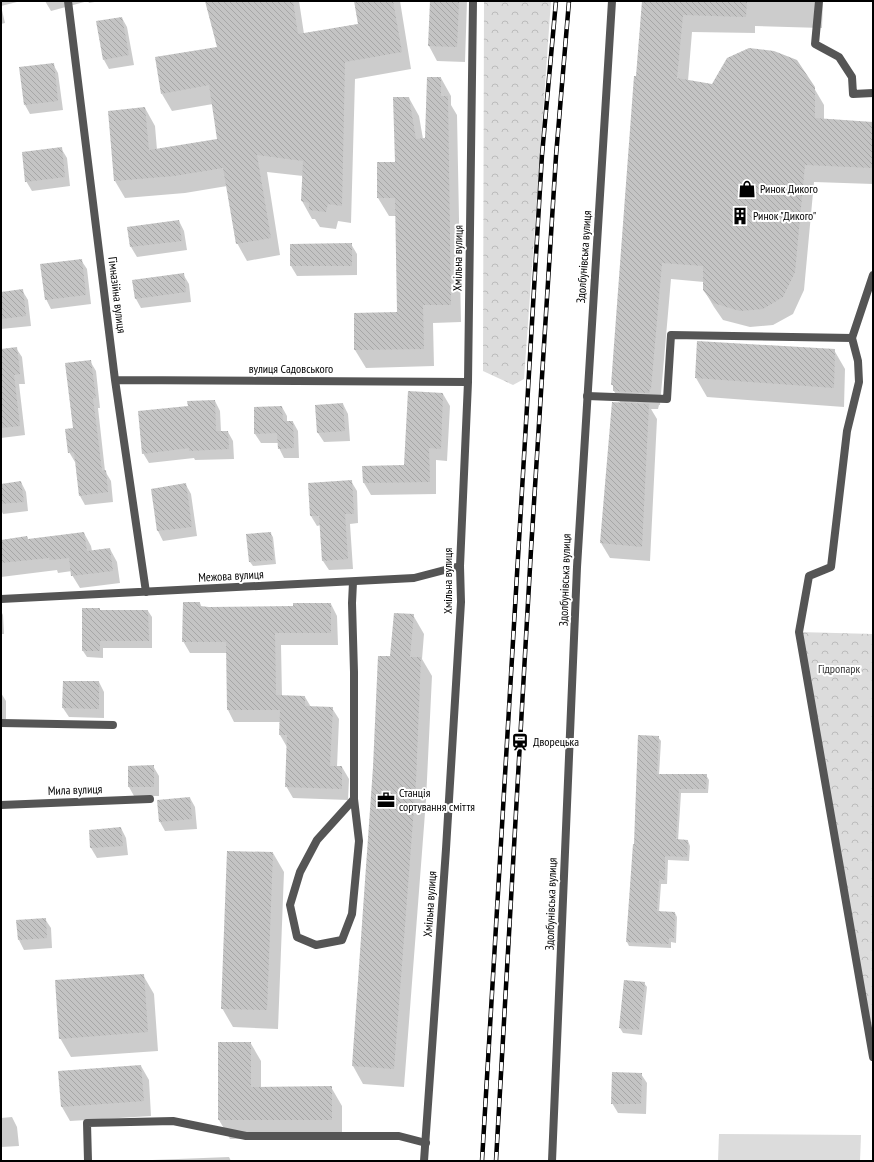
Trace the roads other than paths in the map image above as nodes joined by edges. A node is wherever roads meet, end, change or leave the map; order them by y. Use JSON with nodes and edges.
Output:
{"nodes":[{"id":1,"x":68,"y":1,"type":"edge"},
{"id":2,"x":473,"y":1,"type":"edge"},
{"id":3,"x":612,"y":1,"type":"edge"},
{"id":4,"x":819,"y":1,"type":"edge"},
{"id":5,"x":873,"y":93,"type":"edge"},
{"id":6,"x":873,"y":275,"type":"edge"},
{"id":7,"x":852,"y":338,"type":"junction"},
{"id":8,"x":115,"y":380,"type":"junction"},
{"id":9,"x":468,"y":382,"type":"junction"},
{"id":10,"x":587,"y":396,"type":"junction"},
{"id":11,"x":460,"y":566,"type":"junction"},
{"id":12,"x":353,"y":582,"type":"junction"},
{"id":13,"x":146,"y":592,"type":"junction"},
{"id":14,"x":1,"y":599,"type":"edge"},
{"id":15,"x":1,"y":723,"type":"edge"},
{"id":16,"x":113,"y":725,"type":"dead end"},
{"id":17,"x":150,"y":799,"type":"dead end"},
{"id":18,"x":354,"y":799,"type":"junction"},
{"id":19,"x":1,"y":805,"type":"edge"},
{"id":20,"x":873,"y":1057,"type":"edge"},
{"id":21,"x":426,"y":1143,"type":"junction"},
{"id":22,"x":88,"y":1161,"type":"edge"},
{"id":23,"x":424,"y":1161,"type":"edge"},
{"id":24,"x":552,"y":1161,"type":"edge"}],
"edges":[{"from":1,"to":8,"type":"street","name":"Гімназійна вулиця"},
{"from":2,"to":9,"type":"street","name":"Хмільна вулиця"},
{"from":3,"to":10,"type":"street","name":"Здолбунівська вулиця"},
{"from":4,"to":5,"type":"street"},
{"from":6,"to":7,"type":"street"},
{"from":7,"to":10,"type":"street"},
{"from":7,"to":20,"type":"street"},
{"from":8,"to":9,"type":"street","name":"вулиця Садовського"},
{"from":8,"to":13,"type":"street","name":"Гімназійна вулиця"},
{"from":9,"to":11,"type":"street","name":"Хмільна вулиця"},
{"from":10,"to":24,"type":"street","name":"Здолбунівська вулиця"},
{"from":11,"to":12,"type":"street","name":"Межова вулиця"},
{"from":11,"to":21,"type":"street","name":"Хмільна вулиця"},
{"from":12,"to":13,"type":"street","name":"Межова вулиця"},
{"from":12,"to":18,"type":"street"},
{"from":13,"to":14,"type":"street","name":"Межова вулиця"},
{"from":15,"to":16,"type":"street"},
{"from":17,"to":19,"type":"street","name":"Мила вулиця"},
{"from":18,"to":18,"type":"street"},
{"from":21,"to":22,"type":"street"},
{"from":21,"to":23,"type":"street","name":"Хмільна вулиця"}]}
